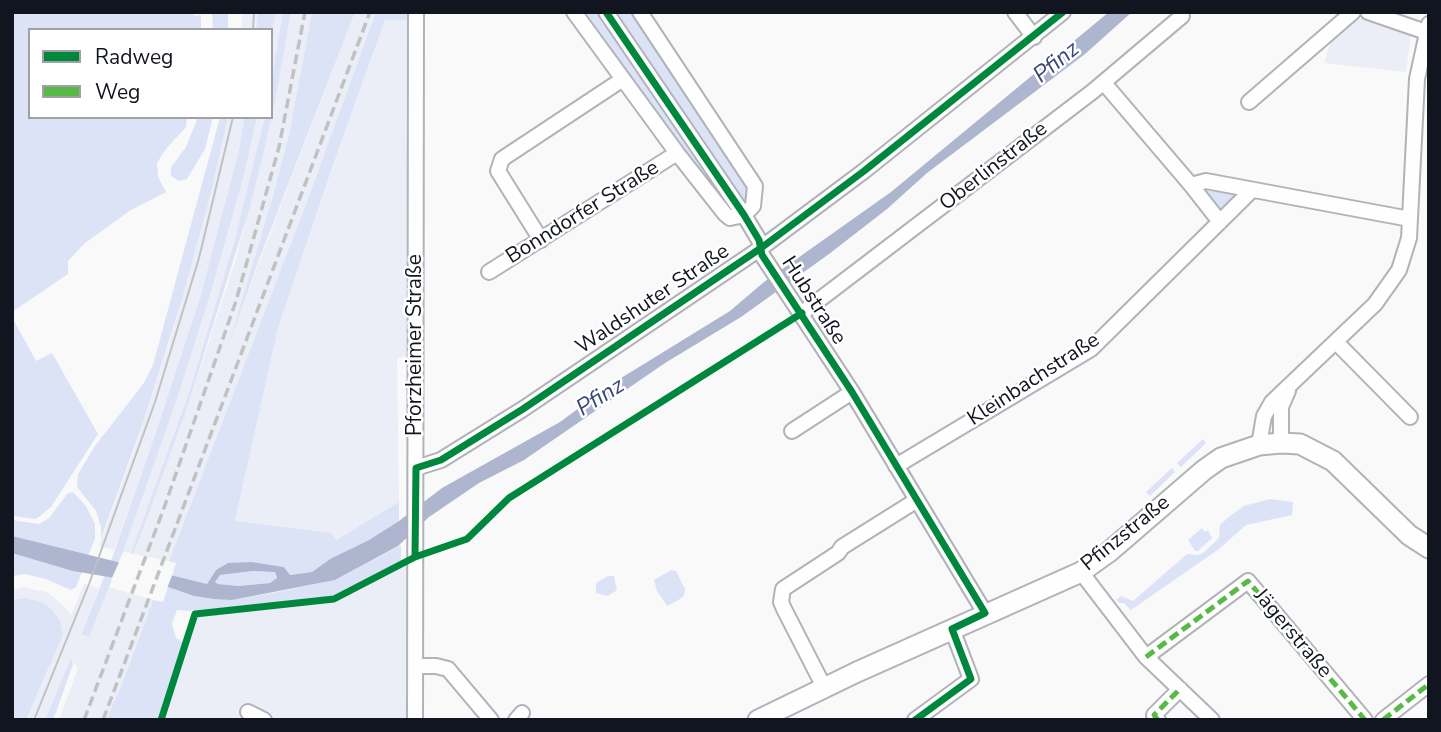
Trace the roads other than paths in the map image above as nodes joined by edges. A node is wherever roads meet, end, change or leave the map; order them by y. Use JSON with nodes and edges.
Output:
{"nodes":[{"id":1,"x":416,"y":12,"type":"edge"},
{"id":2,"x":573,"y":12,"type":"edge"},
{"id":3,"x":606,"y":12,"type":"edge"},
{"id":4,"x":640,"y":12,"type":"edge"},
{"id":5,"x":1015,"y":12,"type":"edge"},
{"id":6,"x":1063,"y":12,"type":"edge"},
{"id":7,"x":1353,"y":12,"type":"edge"},
{"id":8,"x":1368,"y":12,"type":"edge"},
{"id":9,"x":1182,"y":16,"type":"dead end"},
{"id":10,"x":1427,"y":28,"type":"edge"},
{"id":11,"x":1034,"y":37,"type":"junction"},
{"id":12,"x":623,"y":79,"type":"junction"},
{"id":13,"x":1104,"y":83,"type":"junction"},
{"id":14,"x":1249,"y":102,"type":"dead end"},
{"id":15,"x":677,"y":153,"type":"junction"},
{"id":16,"x":1191,"y":185,"type":"junction"},
{"id":17,"x":1251,"y":191,"type":"junction"},
{"id":18,"x":744,"y":215,"type":"junction"},
{"id":19,"x":1410,"y":219,"type":"junction"},
{"id":20,"x":1220,"y":222,"type":"junction"},
{"id":21,"x":541,"y":240,"type":"junction"},
{"id":22,"x":761,"y":248,"type":"junction"},
{"id":23,"x":489,"y":272,"type":"dead end"},
{"id":24,"x":802,"y":313,"type":"junction"},
{"id":25,"x":1336,"y":342,"type":"junction"},
{"id":26,"x":1295,"y":381,"type":"junction"},
{"id":27,"x":852,"y":392,"type":"junction"},
{"id":28,"x":1410,"y":417,"type":"dead end"},
{"id":29,"x":792,"y":431,"type":"dead end"},
{"id":30,"x":1281,"y":443,"type":"junction"},
{"id":31,"x":1259,"y":445,"type":"junction"},
{"id":32,"x":896,"y":466,"type":"junction"},
{"id":33,"x":416,"y":468,"type":"junction"},
{"id":34,"x":917,"y":500,"type":"junction"},
{"id":35,"x":1429,"y":548,"type":"edge"},
{"id":36,"x":1082,"y":572,"type":"junction"},
{"id":37,"x":985,"y":614,"type":"junction"},
{"id":38,"x":952,"y":629,"type":"junction"},
{"id":39,"x":1146,"y":657,"type":"junction"},
{"id":40,"x":416,"y":666,"type":"junction"},
{"id":41,"x":1429,"y":684,"type":"edge"},
{"id":42,"x":824,"y":687,"type":"junction"},
{"id":43,"x":1180,"y":689,"type":"junction"},
{"id":44,"x":248,"y":712,"type":"dead end"},
{"id":45,"x":1153,"y":718,"type":"edge"},
{"id":46,"x":264,"y":720,"type":"edge"},
{"id":47,"x":415,"y":720,"type":"edge"},
{"id":48,"x":491,"y":720,"type":"edge"},
{"id":49,"x":758,"y":720,"type":"edge"},
{"id":50,"x":915,"y":720,"type":"edge"},
{"id":51,"x":1212,"y":720,"type":"edge"},
{"id":52,"x":1365,"y":720,"type":"edge"},
{"id":53,"x":1383,"y":720,"type":"edge"}],
"edges":[{"from":1,"to":33,"type":"street","name":"Pforzheimer Straße"},
{"from":2,"to":12,"type":"street"},
{"from":3,"to":18,"type":"street","name":"Hubstraße"},
{"from":4,"to":18,"type":"street"},
{"from":5,"to":11,"type":"street"},
{"from":6,"to":11,"type":"street","name":"Waldshuter Straße"},
{"from":7,"to":14,"type":"street"},
{"from":8,"to":10,"type":"street"},
{"from":9,"to":13,"type":"street","name":"Oberlinstraße"},
{"from":10,"to":19,"type":"street"},
{"from":11,"to":22,"type":"street","name":"Waldshuter Straße"},
{"from":12,"to":15,"type":"street"},
{"from":12,"to":21,"type":"street"},
{"from":13,"to":16,"type":"street"},
{"from":13,"to":24,"type":"street","name":"Oberlinstraße"},
{"from":15,"to":18,"type":"street"},
{"from":15,"to":21,"type":"street","name":"Bonndorfer Straße"},
{"from":16,"to":17,"type":"street"},
{"from":16,"to":20,"type":"street"},
{"from":17,"to":19,"type":"street"},
{"from":17,"to":20,"type":"street","name":"Kleinbachstraße"},
{"from":18,"to":22,"type":"street","name":"Hubstraße"},
{"from":19,"to":25,"type":"street"},
{"from":20,"to":32,"type":"street","name":"Kleinbachstraße"},
{"from":21,"to":23,"type":"street","name":"Bonndorfer Straße"},
{"from":22,"to":24,"type":"street","name":"Hubstraße"},
{"from":22,"to":33,"type":"street","name":"Waldshuter Straße"},
{"from":24,"to":27,"type":"street","name":"Hubstraße"},
{"from":25,"to":26,"type":"street"},
{"from":25,"to":28,"type":"street"},
{"from":26,"to":30,"type":"street"},
{"from":26,"to":31,"type":"street"},
{"from":27,"to":29,"type":"street"},
{"from":27,"to":32,"type":"street","name":"Hubstraße"},
{"from":30,"to":31,"type":"main road","name":"Pfinzstraße"},
{"from":30,"to":35,"type":"main road","name":"Pfinzstraße"},
{"from":31,"to":36,"type":"main road","name":"Pfinzstraße"},
{"from":32,"to":34,"type":"street","name":"Hubstraße"},
{"from":33,"to":40,"type":"street","name":"Pforzheimer Straße"},
{"from":34,"to":37,"type":"street","name":"Hubstraße"},
{"from":34,"to":42,"type":"street"},
{"from":36,"to":37,"type":"main road","name":"Pfinzstraße"},
{"from":36,"to":39,"type":"street"},
{"from":37,"to":38,"type":"main road","name":"Pfinzstraße"},
{"from":38,"to":42,"type":"main road","name":"Pfinzstraße"},
{"from":38,"to":50,"type":"street"},
{"from":39,"to":43,"type":"street"},
{"from":39,"to":52,"type":"street","name":"Jägerstraße"},
{"from":40,"to":47,"type":"street","name":"Pforzheimer Straße"},
{"from":40,"to":48,"type":"street"},
{"from":41,"to":53,"type":"street"},
{"from":42,"to":49,"type":"main road","name":"Pfinzstraße"},
{"from":43,"to":45,"type":"street"},
{"from":43,"to":51,"type":"street"},
{"from":44,"to":46,"type":"street"}]}
